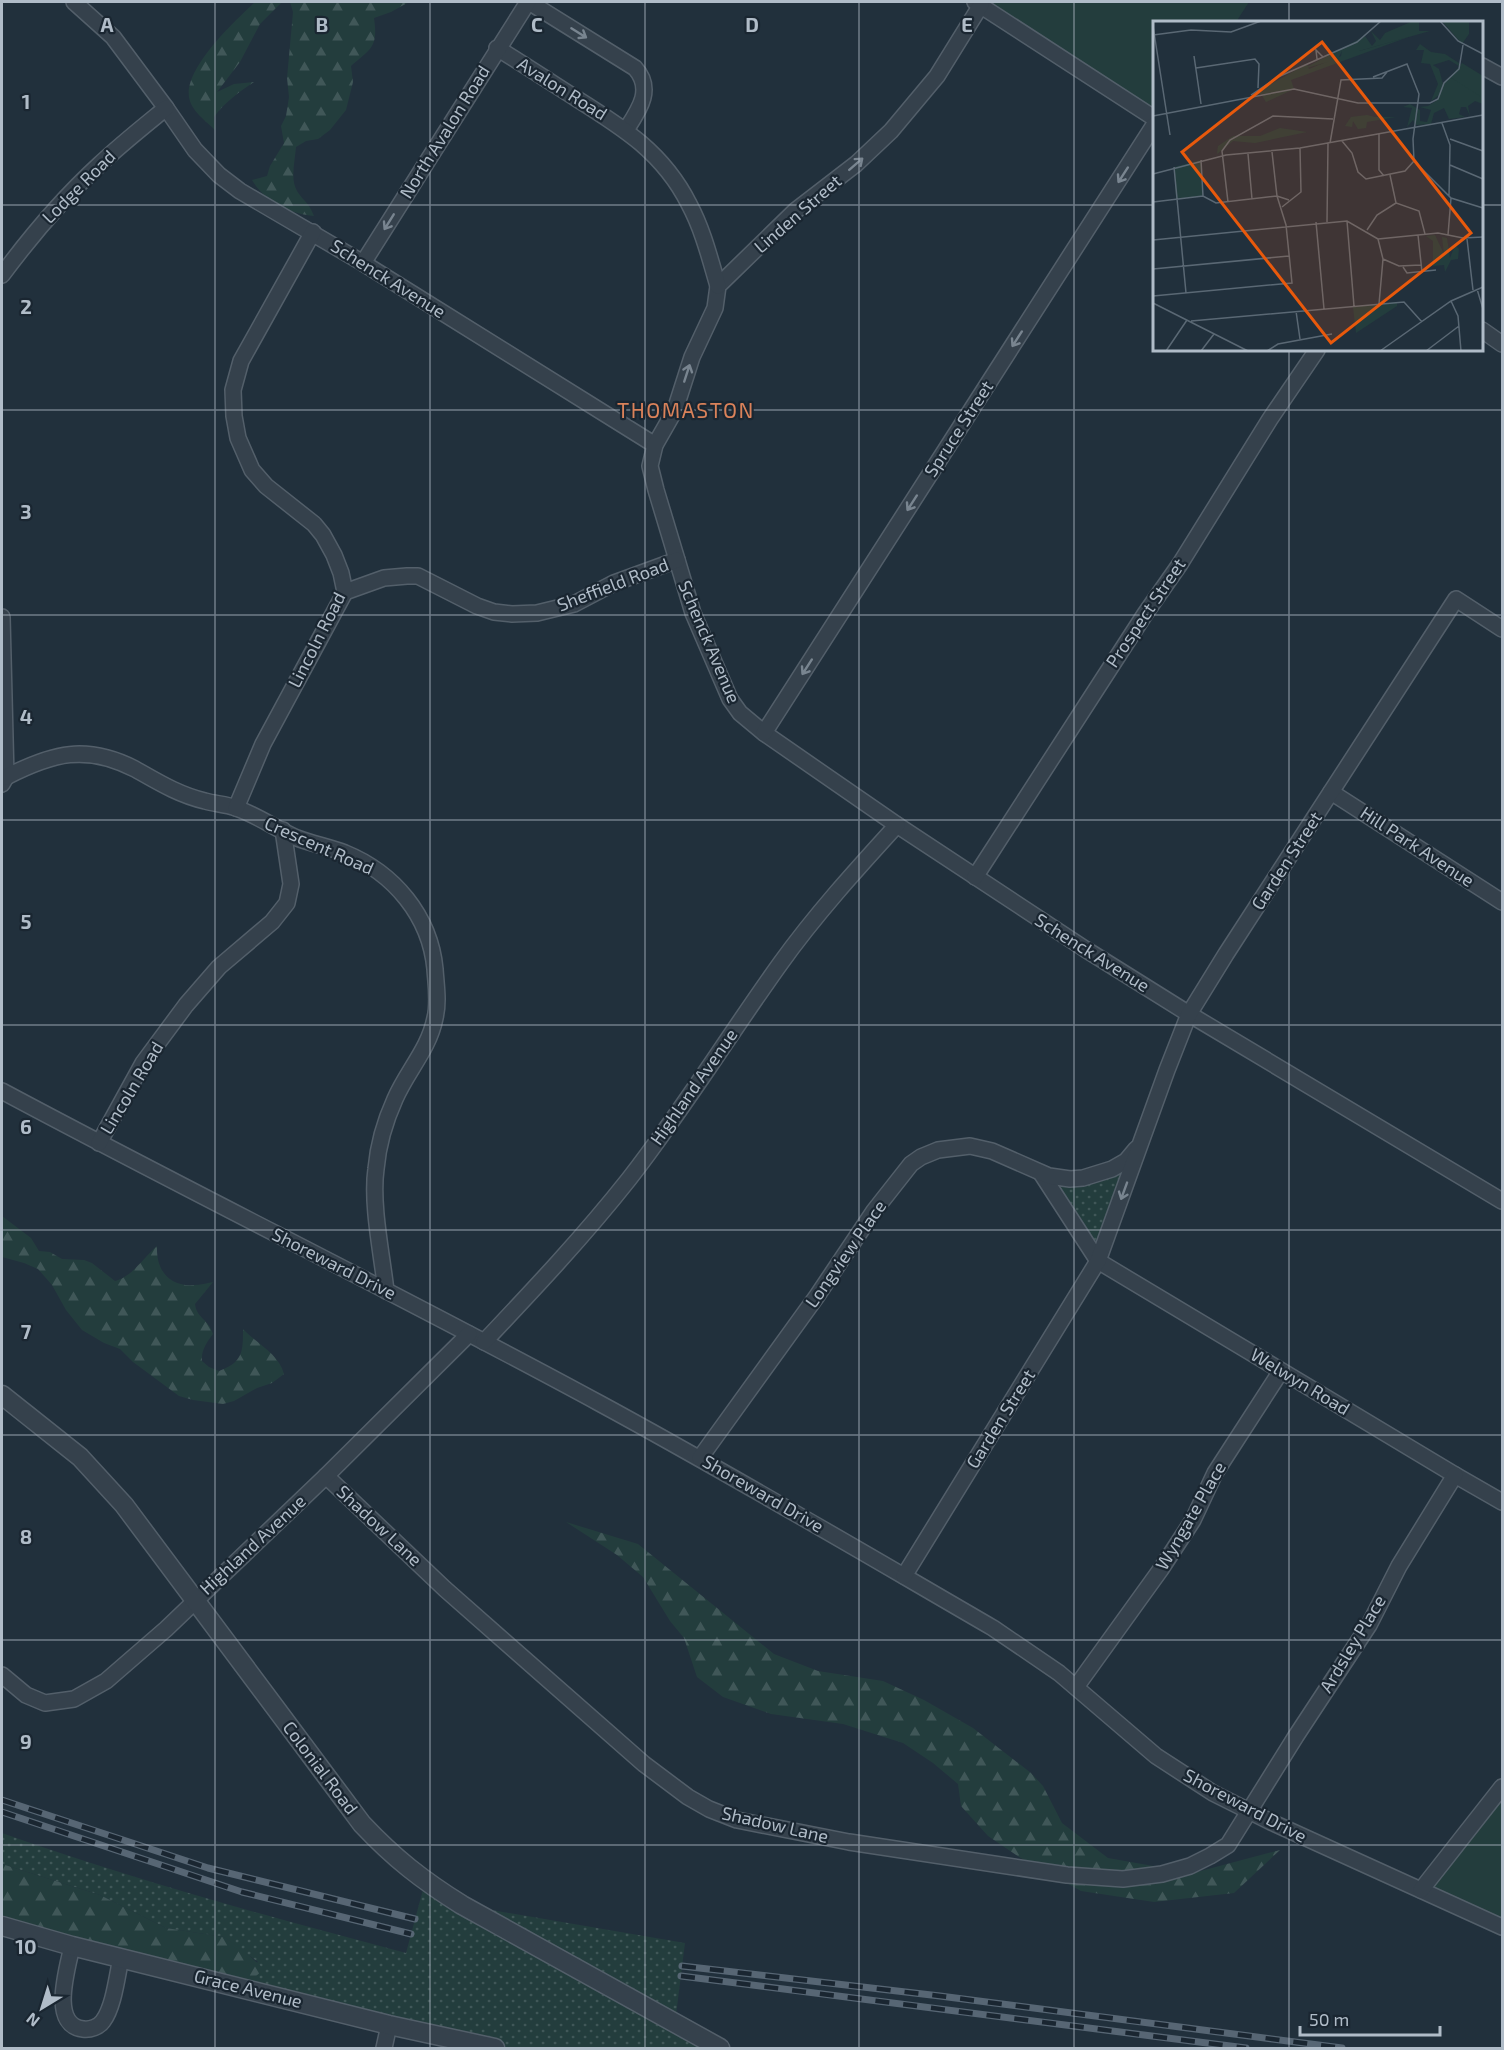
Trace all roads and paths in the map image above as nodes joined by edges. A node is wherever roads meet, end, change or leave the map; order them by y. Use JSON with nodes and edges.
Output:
{"nodes":[{"id":1,"x":74,"y":2,"type":"edge"},
{"id":2,"x":529,"y":2,"type":"edge"},
{"id":3,"x":978,"y":3,"type":"edge"},
{"id":4,"x":497,"y":48,"type":"junction"},
{"id":5,"x":1483,"y":67,"type":"edge"},
{"id":6,"x":1503,"y":77,"type":"edge"},
{"id":7,"x":166,"y":108,"type":"junction"},
{"id":8,"x":1153,"y":117,"type":"edge"},
{"id":9,"x":1153,"y":128,"type":"edge"},
{"id":10,"x":626,"y":130,"type":"junction"},
{"id":11,"x":313,"y":232,"type":"junction"},
{"id":12,"x":363,"y":263,"type":"junction"},
{"id":13,"x":2,"y":275,"type":"edge"},
{"id":14,"x":718,"y":286,"type":"junction"},
{"id":15,"x":1483,"y":331,"type":"edge"},
{"id":16,"x":1503,"y":344,"type":"edge"},
{"id":17,"x":1316,"y":351,"type":"edge"},
{"id":18,"x":655,"y":446,"type":"junction"},
{"id":19,"x":677,"y":560,"type":"junction"},
{"id":20,"x":345,"y":592,"type":"junction"},
{"id":21,"x":2,"y":617,"type":"edge"},
{"id":22,"x":1503,"y":629,"type":"edge"},
{"id":23,"x":764,"y":733,"type":"junction"},
{"id":24,"x":4,"y":780,"type":"edge"},
{"id":25,"x":1331,"y":792,"type":"junction"},
{"id":26,"x":236,"y":808,"type":"junction"},
{"id":27,"x":897,"y":825,"type":"junction"},
{"id":28,"x":283,"y":830,"type":"junction"},
{"id":29,"x":975,"y":877,"type":"junction"},
{"id":30,"x":1503,"y":902,"type":"edge"},
{"id":31,"x":1189,"y":1014,"type":"junction"},
{"id":32,"x":2,"y":1091,"type":"edge"},
{"id":33,"x":1144,"y":1136,"type":"junction"},
{"id":34,"x":99,"y":1143,"type":"junction"},
{"id":35,"x":1041,"y":1173,"type":"junction"},
{"id":36,"x":1503,"y":1201,"type":"edge"},
{"id":37,"x":1098,"y":1261,"type":"junction"},
{"id":38,"x":386,"y":1291,"type":"junction"},
{"id":39,"x":469,"y":1334,"type":"junction"},
{"id":40,"x":484,"y":1342,"type":"junction"},
{"id":41,"x":1281,"y":1371,"type":"junction"},
{"id":42,"x":2,"y":1395,"type":"edge"},
{"id":43,"x":700,"y":1458,"type":"junction"},
{"id":44,"x":1455,"y":1475,"type":"junction"},
{"id":45,"x":326,"y":1476,"type":"junction"},
{"id":46,"x":1503,"y":1502,"type":"edge"},
{"id":47,"x":904,"y":1576,"type":"junction"},
{"id":48,"x":195,"y":1600,"type":"junction"},
{"id":49,"x":2,"y":1675,"type":"edge"},
{"id":50,"x":1076,"y":1687,"type":"junction"},
{"id":51,"x":1503,"y":1787,"type":"edge"},
{"id":52,"x":1250,"y":1812,"type":"junction"},
{"id":53,"x":1421,"y":1890,"type":"junction"},
{"id":54,"x":2,"y":1926,"type":"edge"},
{"id":55,"x":1503,"y":1927,"type":"edge"},
{"id":56,"x":72,"y":1946,"type":"junction"},
{"id":57,"x":121,"y":1958,"type":"junction"},
{"id":58,"x":389,"y":2025,"type":"junction"},
{"id":59,"x":384,"y":2049,"type":"edge"},
{"id":60,"x":495,"y":2049,"type":"edge"},
{"id":61,"x":720,"y":2049,"type":"edge"}],
"edges":[{"from":1,"to":7,"type":"street","name":"Schenck Avenue"},
{"from":2,"to":4,"type":"street","name":"North Avalon Road"},
{"from":2,"to":10,"type":"street","name":"Avalon Road","one_way":true},
{"from":3,"to":8,"type":"street"},
{"from":14,"to":3,"type":"street","name":"Linden Street","one_way":true},
{"from":4,"to":10,"type":"street","name":"Avalon Road"},
{"from":4,"to":12,"type":"street","name":"North Avalon Road","one_way":true},
{"from":5,"to":6,"type":"street"},
{"from":7,"to":11,"type":"street","name":"Schenck Avenue"},
{"from":7,"to":13,"type":"street","name":"Lodge Road"},
{"from":9,"to":23,"type":"street","name":"Spruce Street","one_way":true},
{"from":10,"to":14,"type":"street","name":"Avalon Road"},
{"from":11,"to":12,"type":"street","name":"Schenck Avenue"},
{"from":11,"to":20,"type":"street","name":"Lincoln Road"},
{"from":12,"to":18,"type":"street","name":"Schenck Avenue"},
{"from":18,"to":14,"type":"street","one_way":true},
{"from":15,"to":16,"type":"street"},
{"from":17,"to":29,"type":"street","name":"Prospect Street"},
{"from":18,"to":19,"type":"street","name":"Schenck Avenue"},
{"from":19,"to":20,"type":"street","name":"Sheffield Road"},
{"from":19,"to":23,"type":"street","name":"Schenck Avenue"},
{"from":20,"to":26,"type":"street","name":"Lincoln Road"},
{"from":21,"to":24,"type":"street"},
{"from":22,"to":25,"type":"street","name":"Garden Street"},
{"from":23,"to":27,"type":"street","name":"Schenck Avenue"},
{"from":24,"to":26,"type":"street","name":"Crescent Road"},
{"from":25,"to":30,"type":"street","name":"Hill Park Avenue"},
{"from":25,"to":31,"type":"street","name":"Garden Street"},
{"from":26,"to":28,"type":"street","name":"Crescent Road"},
{"from":27,"to":29,"type":"street","name":"Schenck Avenue"},
{"from":27,"to":40,"type":"street","name":"Highland Avenue"},
{"from":28,"to":34,"type":"street","name":"Lincoln Road"},
{"from":28,"to":38,"type":"street","name":"Crescent Road"},
{"from":29,"to":31,"type":"street","name":"Schenck Avenue"},
{"from":31,"to":33,"type":"street","name":"Garden Street"},
{"from":31,"to":36,"type":"street","name":"Schenck Avenue"},
{"from":32,"to":34,"type":"street","name":"Shoreward Drive"},
{"from":33,"to":35,"type":"street","name":"Garden Street"},
{"from":33,"to":37,"type":"street","name":"Garden Street","one_way":true},
{"from":34,"to":38,"type":"street","name":"Shoreward Drive"},
{"from":35,"to":37,"type":"street"},
{"from":35,"to":43,"type":"street","name":"Longview Place"},
{"from":37,"to":41,"type":"street","name":"Welwyn Road"},
{"from":37,"to":47,"type":"street","name":"Garden Street"},
{"from":38,"to":39,"type":"street","name":"Shoreward Drive"},
{"from":39,"to":40,"type":"street","name":"Shoreward Drive"},
{"from":39,"to":45,"type":"street","name":"Highland Avenue"},
{"from":40,"to":43,"type":"street","name":"Shoreward Drive"},
{"from":41,"to":44,"type":"street","name":"Welwyn Road"},
{"from":41,"to":50,"type":"street","name":"Wyngate Place"},
{"from":42,"to":48,"type":"street","name":"Colonial Road"},
{"from":43,"to":47,"type":"street","name":"Shoreward Drive"},
{"from":44,"to":46,"type":"street","name":"Welwyn Road"},
{"from":44,"to":52,"type":"street","name":"Ardsley Place"},
{"from":45,"to":48,"type":"street","name":"Highland Avenue"},
{"from":45,"to":52,"type":"street","name":"Shadow Lane"},
{"from":47,"to":50,"type":"street","name":"Shoreward Drive"},
{"from":48,"to":49,"type":"street","name":"Highland Avenue"},
{"from":48,"to":61,"type":"street","name":"Colonial Road"},
{"from":50,"to":52,"type":"street","name":"Shoreward Drive"},
{"from":51,"to":53,"type":"street"},
{"from":52,"to":53,"type":"street","name":"Shoreward Drive"},
{"from":53,"to":55,"type":"street","name":"Shoreward Drive"},
{"from":54,"to":56,"type":"street","name":"Grace Avenue"},
{"from":56,"to":57,"type":"street","name":"Grace Avenue"},
{"from":56,"to":57,"type":"street"},
{"from":57,"to":58,"type":"street","name":"Grace Avenue"},
{"from":58,"to":59,"type":"street"},
{"from":58,"to":60,"type":"street","name":"Grace Avenue"}]}
